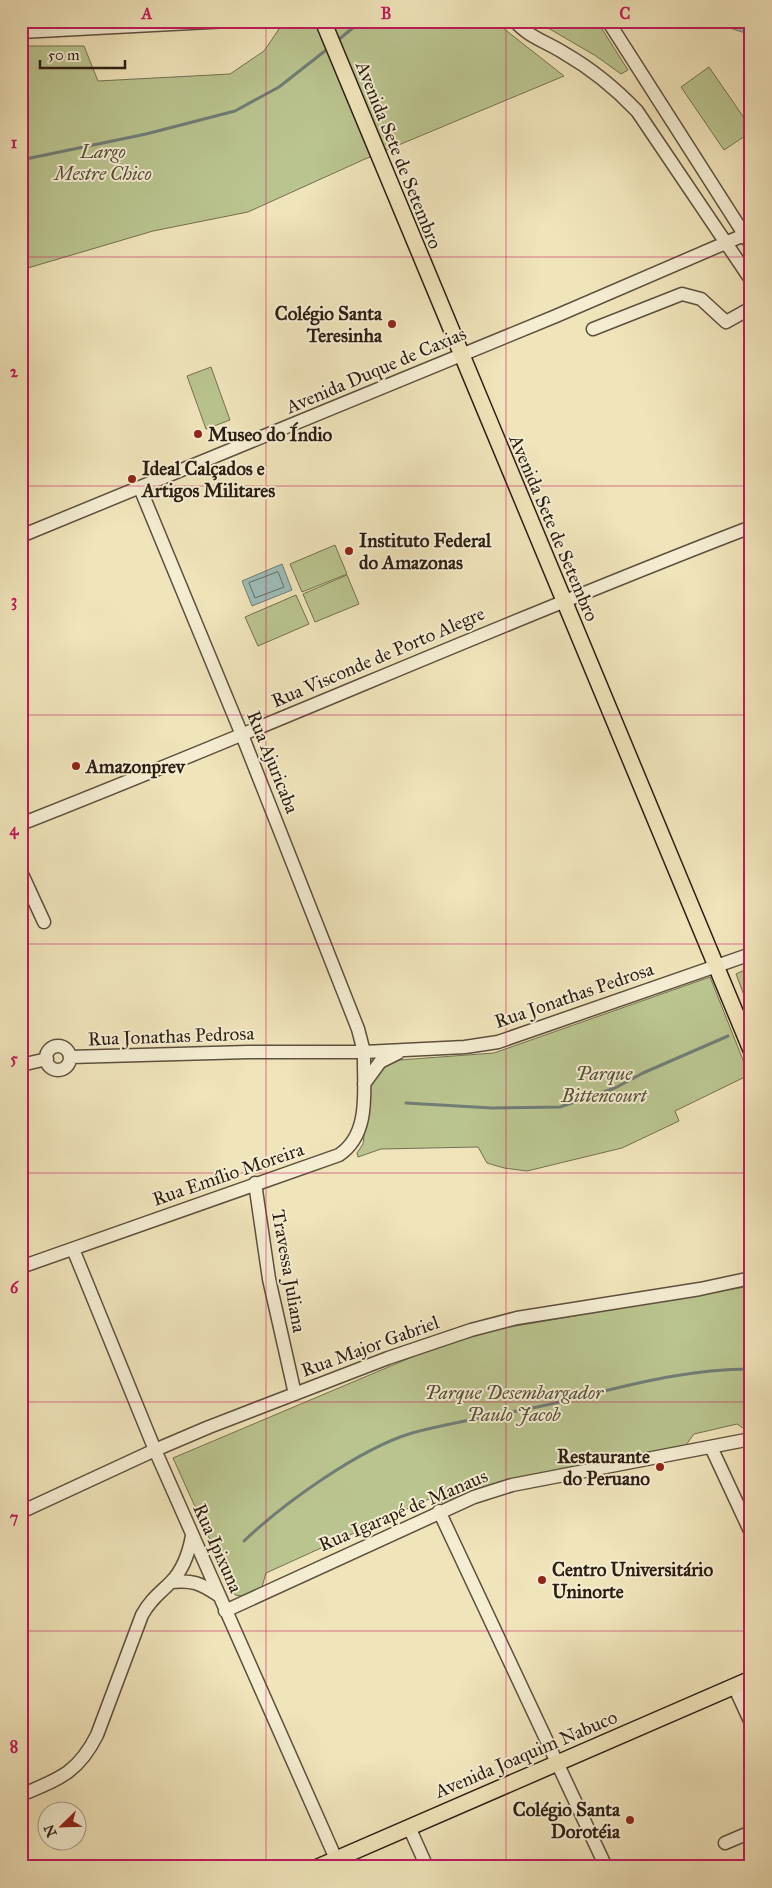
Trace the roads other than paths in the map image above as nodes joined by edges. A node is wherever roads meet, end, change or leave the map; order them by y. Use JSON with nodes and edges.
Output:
{"nodes":[{"id":1,"x":229,"y":21,"type":"edge"},
{"id":2,"x":323,"y":21,"type":"edge"},
{"id":3,"x":515,"y":21,"type":"edge"},
{"id":4,"x":608,"y":21,"type":"edge"},
{"id":5,"x":216,"y":22,"type":"edge"},
{"id":6,"x":21,"y":32,"type":"edge"},
{"id":7,"x":747,"y":240,"type":"edge"},
{"id":8,"x":726,"y":245,"type":"junction"},
{"id":9,"x":751,"y":280,"type":"edge"},
{"id":10,"x":751,"y":308,"type":"edge"},
{"id":11,"x":592,"y":329,"type":"dead end"},
{"id":12,"x":460,"y":355,"type":"junction"},
{"id":13,"x":140,"y":488,"type":"junction"},
{"id":14,"x":751,"y":527,"type":"edge"},
{"id":15,"x":21,"y":536,"type":"edge"},
{"id":16,"x":563,"y":600,"type":"junction"},
{"id":17,"x":242,"y":735,"type":"junction"},
{"id":18,"x":21,"y":824,"type":"edge"},
{"id":19,"x":21,"y":872,"type":"edge"},
{"id":20,"x":44,"y":922,"type":"dead end"},
{"id":21,"x":751,"y":954,"type":"edge"},
{"id":22,"x":716,"y":966,"type":"junction"},
{"id":23,"x":405,"y":1050,"type":"junction"},
{"id":24,"x":751,"y":1050,"type":"edge"},
{"id":25,"x":365,"y":1052,"type":"junction"},
{"id":26,"x":21,"y":1065,"type":"edge"},
{"id":27,"x":363,"y":1086,"type":"junction"},
{"id":28,"x":255,"y":1183,"type":"junction"},
{"id":29,"x":73,"y":1249,"type":"junction"},
{"id":30,"x":21,"y":1267,"type":"edge"},
{"id":31,"x":751,"y":1278,"type":"edge"},
{"id":32,"x":295,"y":1394,"type":"junction"},
{"id":33,"x":751,"y":1438,"type":"edge"},
{"id":34,"x":710,"y":1447,"type":"junction"},
{"id":35,"x":155,"y":1450,"type":"junction"},
{"id":36,"x":439,"y":1511,"type":"junction"},
{"id":37,"x":21,"y":1512,"type":"edge"},
{"id":38,"x":751,"y":1533,"type":"edge"},
{"id":39,"x":192,"y":1536,"type":"junction"},
{"id":40,"x":171,"y":1582,"type":"junction"},
{"id":41,"x":218,"y":1595,"type":"junction"},
{"id":42,"x":225,"y":1611,"type":"junction"},
{"id":43,"x":751,"y":1679,"type":"edge"},
{"id":44,"x":734,"y":1686,"type":"junction"},
{"id":45,"x":751,"y":1722,"type":"edge"},
{"id":46,"x":557,"y":1762,"type":"junction"},
{"id":47,"x":21,"y":1795,"type":"edge"},
{"id":48,"x":410,"y":1827,"type":"junction"},
{"id":49,"x":751,"y":1832,"type":"edge"},
{"id":50,"x":725,"y":1843,"type":"dead end"},
{"id":51,"x":336,"y":1859,"type":"junction"},
{"id":52,"x":318,"y":1867,"type":"edge"},
{"id":53,"x":427,"y":1867,"type":"edge"},
{"id":54,"x":606,"y":1867,"type":"edge"}],
"edges":[{"from":1,"to":5,"type":"street"},
{"from":2,"to":12,"type":"main road","name":"Avenida Sete de Setembro"},
{"from":3,"to":8,"type":"street"},
{"from":4,"to":7,"type":"street"},
{"from":5,"to":6,"type":"street"},
{"from":7,"to":8,"type":"street","name":"Avenida Duque de Caxias"},
{"from":8,"to":9,"type":"street"},
{"from":8,"to":12,"type":"street","name":"Avenida Duque de Caxias"},
{"from":10,"to":11,"type":"street"},
{"from":12,"to":13,"type":"street","name":"Avenida Duque de Caxias"},
{"from":12,"to":16,"type":"main road","name":"Avenida Sete de Setembro"},
{"from":13,"to":15,"type":"street","name":"Avenida Duque de Caxias"},
{"from":13,"to":17,"type":"street","name":"Rua Ajuricaba"},
{"from":14,"to":16,"type":"street","name":"Rua Visconde de Porto Alegre"},
{"from":16,"to":17,"type":"street","name":"Rua Visconde de Porto Alegre"},
{"from":16,"to":22,"type":"main road","name":"Avenida Sete de Setembro"},
{"from":17,"to":18,"type":"street","name":"Rua Visconde de Porto Alegre"},
{"from":17,"to":25,"type":"street","name":"Rua Ajuricaba"},
{"from":19,"to":20,"type":"street"},
{"from":21,"to":22,"type":"street","name":"Rua Jonathas Pedrosa"},
{"from":22,"to":23,"type":"street","name":"Rua Jonathas Pedrosa"},
{"from":22,"to":24,"type":"main road","name":"Avenida Sete de Setembro"},
{"from":23,"to":25,"type":"street","name":"Rua Jonathas Pedrosa"},
{"from":23,"to":27,"type":"street","name":"Rua Jonathas Pedrosa"},
{"from":25,"to":26,"type":"street","name":"Rua Jonathas Pedrosa"},
{"from":25,"to":27,"type":"street","name":"Rua Emílio Moreira"},
{"from":27,"to":28,"type":"street","name":"Rua Emílio Moreira"},
{"from":28,"to":29,"type":"street","name":"Rua Emílio Moreira"},
{"from":28,"to":32,"type":"street","name":"Travessa Juliana"},
{"from":29,"to":30,"type":"street","name":"Rua Emílio Moreira"},
{"from":29,"to":35,"type":"street","name":"Rua Ipixuna"},
{"from":31,"to":32,"type":"street","name":"Rua Major Gabriel"},
{"from":32,"to":35,"type":"street","name":"Rua Major Gabriel"},
{"from":33,"to":34,"type":"street","name":"Rua Igarapé de Manaus"},
{"from":34,"to":36,"type":"street","name":"Rua Igarapé de Manaus"},
{"from":34,"to":38,"type":"street"},
{"from":35,"to":37,"type":"street","name":"Rua Major Gabriel"},
{"from":35,"to":39,"type":"street","name":"Rua Ipixuna"},
{"from":36,"to":42,"type":"street","name":"Rua Igarapé de Manaus"},
{"from":36,"to":46,"type":"street"},
{"from":39,"to":40,"type":"street"},
{"from":39,"to":41,"type":"street","name":"Rua Ipixuna"},
{"from":40,"to":41,"type":"street"},
{"from":40,"to":47,"type":"street"},
{"from":41,"to":42,"type":"street","name":"Rua Ipixuna"},
{"from":42,"to":51,"type":"street","name":"Rua Ipixuna"},
{"from":43,"to":44,"type":"main road","name":"Avenida Joaquim Nabuco"},
{"from":44,"to":45,"type":"street"},
{"from":44,"to":46,"type":"main road","name":"Avenida Joaquim Nabuco"},
{"from":46,"to":48,"type":"main road","name":"Avenida Joaquim Nabuco"},
{"from":46,"to":54,"type":"street"},
{"from":48,"to":51,"type":"main road","name":"Avenida Joaquim Nabuco"},
{"from":48,"to":53,"type":"street"},
{"from":49,"to":50,"type":"street"},
{"from":51,"to":52,"type":"main road","name":"Avenida Joaquim Nabuco"}]}
